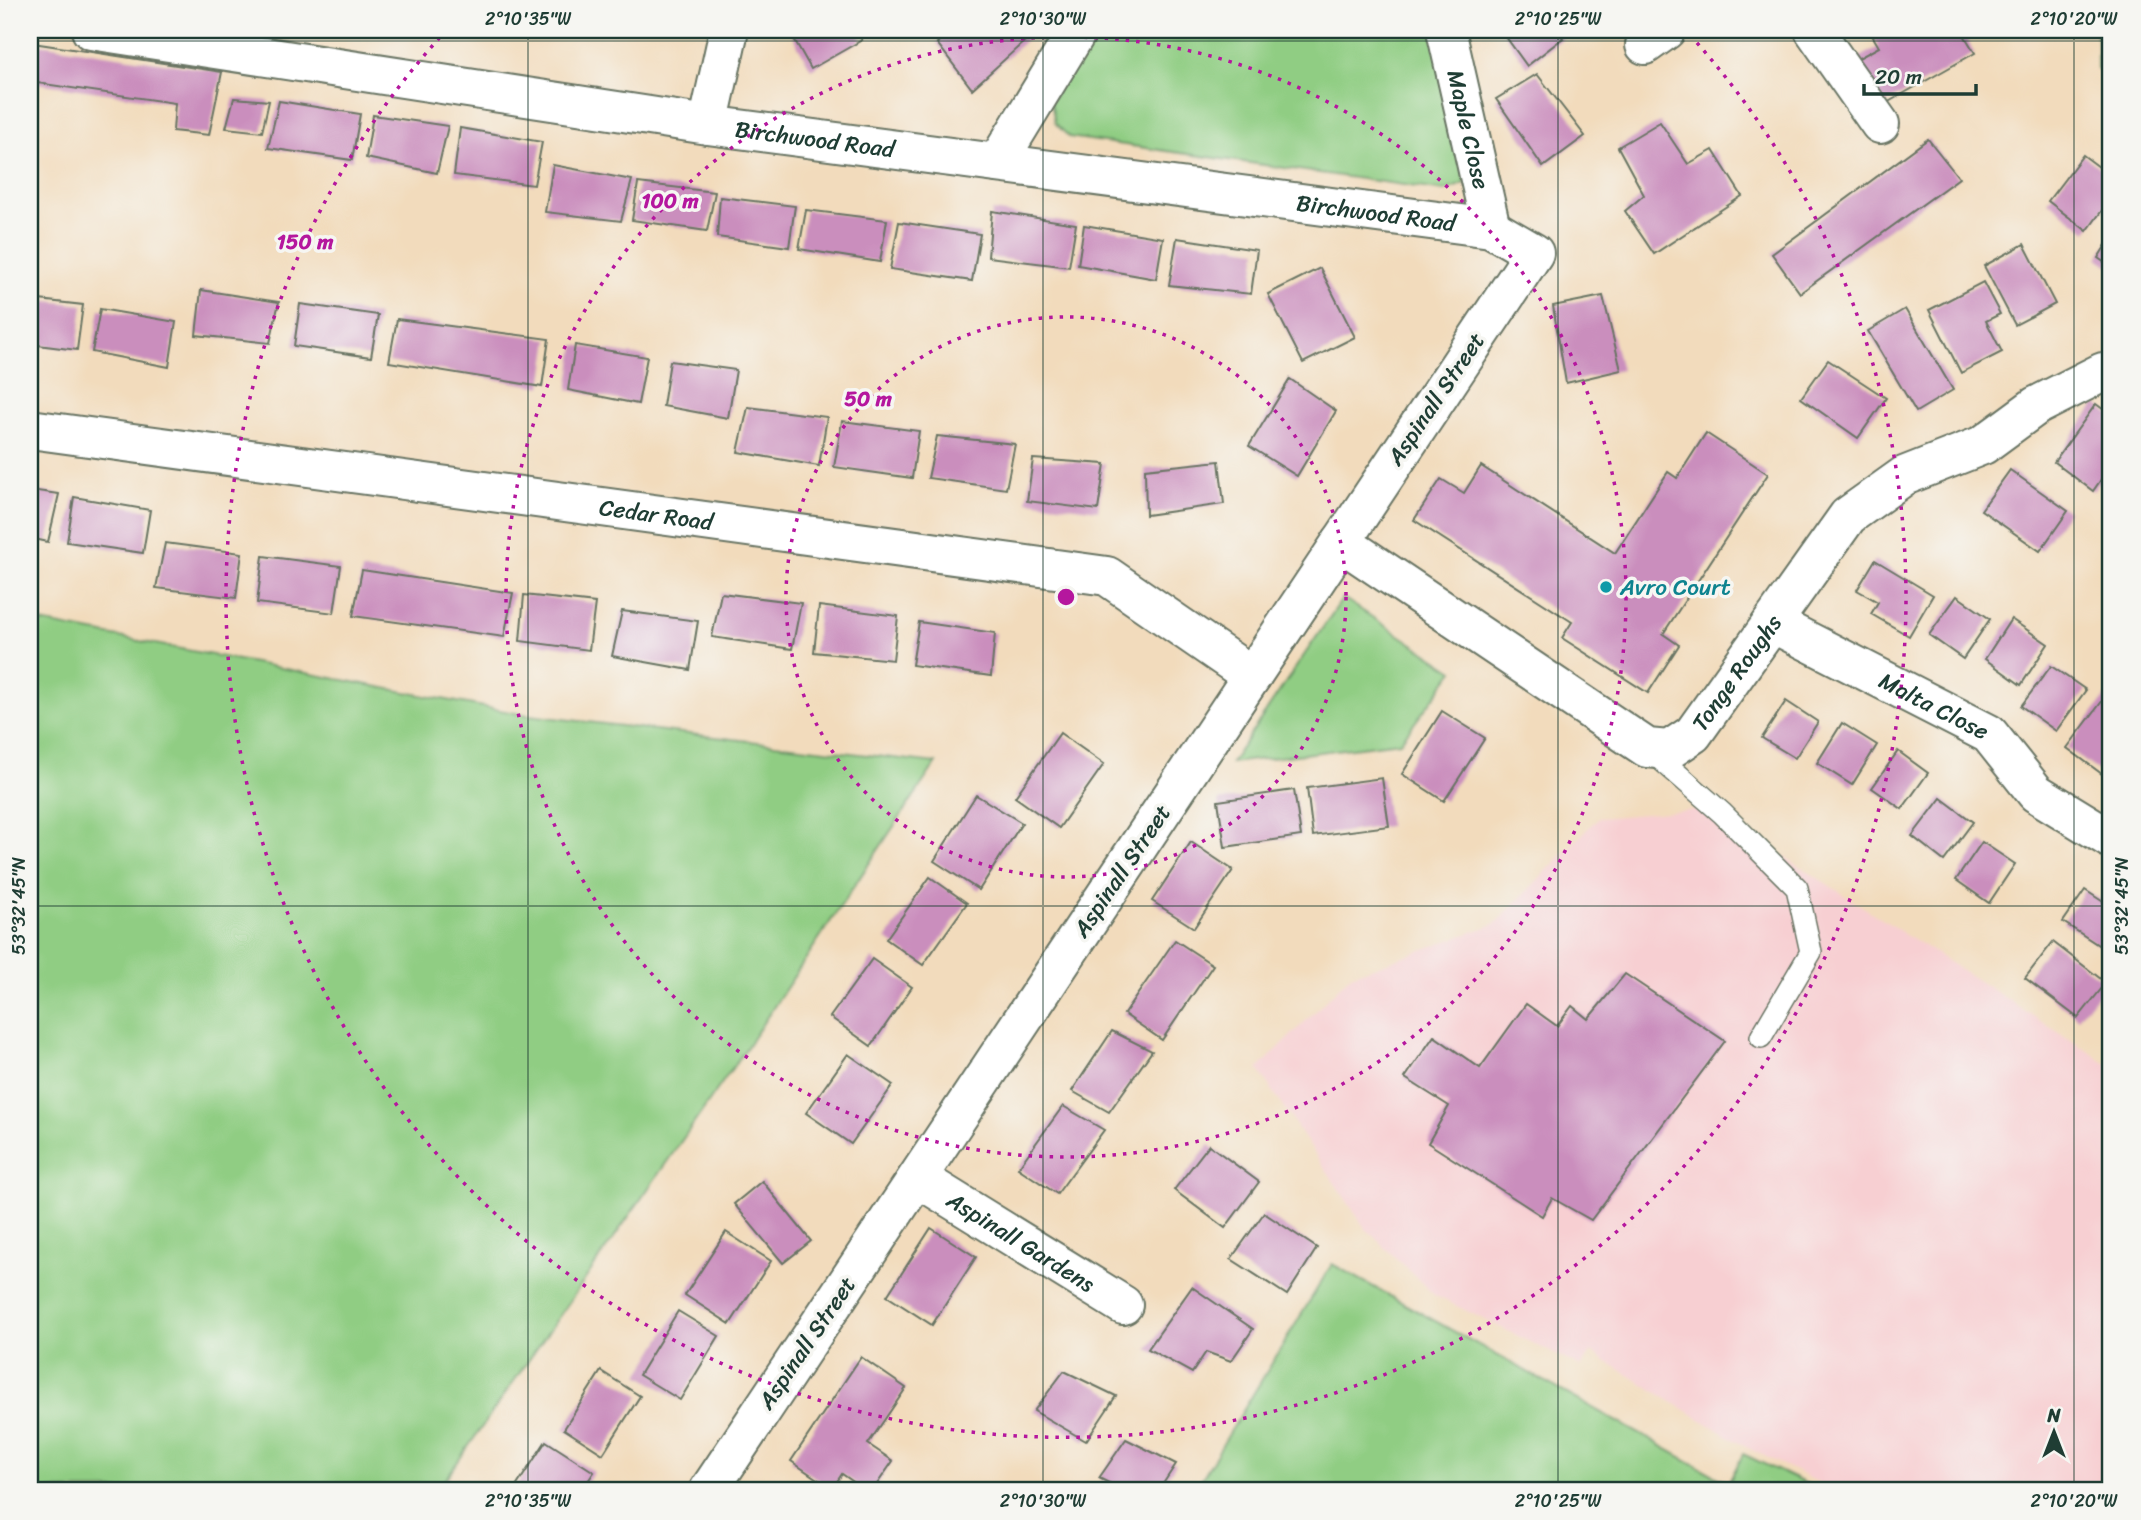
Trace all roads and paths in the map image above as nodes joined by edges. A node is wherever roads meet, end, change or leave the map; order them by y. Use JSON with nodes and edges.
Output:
{"nodes":[{"id":1,"x":91,"y":30,"type":"edge"},
{"id":2,"x":729,"y":30,"type":"edge"},
{"id":3,"x":1077,"y":30,"type":"edge"},
{"id":4,"x":1446,"y":30,"type":"edge"},
{"id":5,"x":1814,"y":30,"type":"edge"},
{"id":6,"x":1880,"y":124,"type":"dead end"},
{"id":7,"x":708,"y":125,"type":"junction"},
{"id":8,"x":997,"y":163,"type":"junction"},
{"id":9,"x":1491,"y":228,"type":"junction"},
{"id":10,"x":1534,"y":253,"type":"joint"},
{"id":11,"x":2111,"y":375,"type":"edge"},
{"id":12,"x":30,"y":429,"type":"edge"},
{"id":13,"x":1341,"y":542,"type":"junction"},
{"id":14,"x":1772,"y":623,"type":"junction"},
{"id":15,"x":1252,"y":676,"type":"junction"},
{"id":16,"x":1647,"y":748,"type":"junction"},
{"id":17,"x":2111,"y":839,"type":"edge"},
{"id":18,"x":1761,"y":1038,"type":"dead end"},
{"id":19,"x":918,"y":1178,"type":"junction"},
{"id":20,"x":1123,"y":1305,"type":"dead end"},
{"id":21,"x":709,"y":1490,"type":"edge"}],
"edges":[{"from":1,"to":7,"type":"street","name":"Birchwood Road"},
{"from":2,"to":7,"type":"street"},
{"from":3,"to":8,"type":"street"},
{"from":4,"to":9,"type":"street","name":"Maple Close"},
{"from":5,"to":6,"type":"street"},
{"from":7,"to":8,"type":"street","name":"Birchwood Road"},
{"from":8,"to":9,"type":"street","name":"Birchwood Road"},
{"from":9,"to":10,"type":"street","name":"Birchwood Road"},
{"from":10,"to":13,"type":"street","name":"Aspinall Street"},
{"from":11,"to":14,"type":"street","name":"Tonge Roughs"},
{"from":12,"to":15,"type":"street","name":"Cedar Road"},
{"from":13,"to":15,"type":"street","name":"Aspinall Street"},
{"from":13,"to":16,"type":"street"},
{"from":14,"to":16,"type":"street","name":"Tonge Roughs"},
{"from":14,"to":17,"type":"street","name":"Malta Close"},
{"from":15,"to":19,"type":"street","name":"Aspinall Street"},
{"from":16,"to":18,"type":"lane"},
{"from":19,"to":20,"type":"street","name":"Aspinall Gardens"},
{"from":19,"to":21,"type":"street","name":"Aspinall Street"}]}
